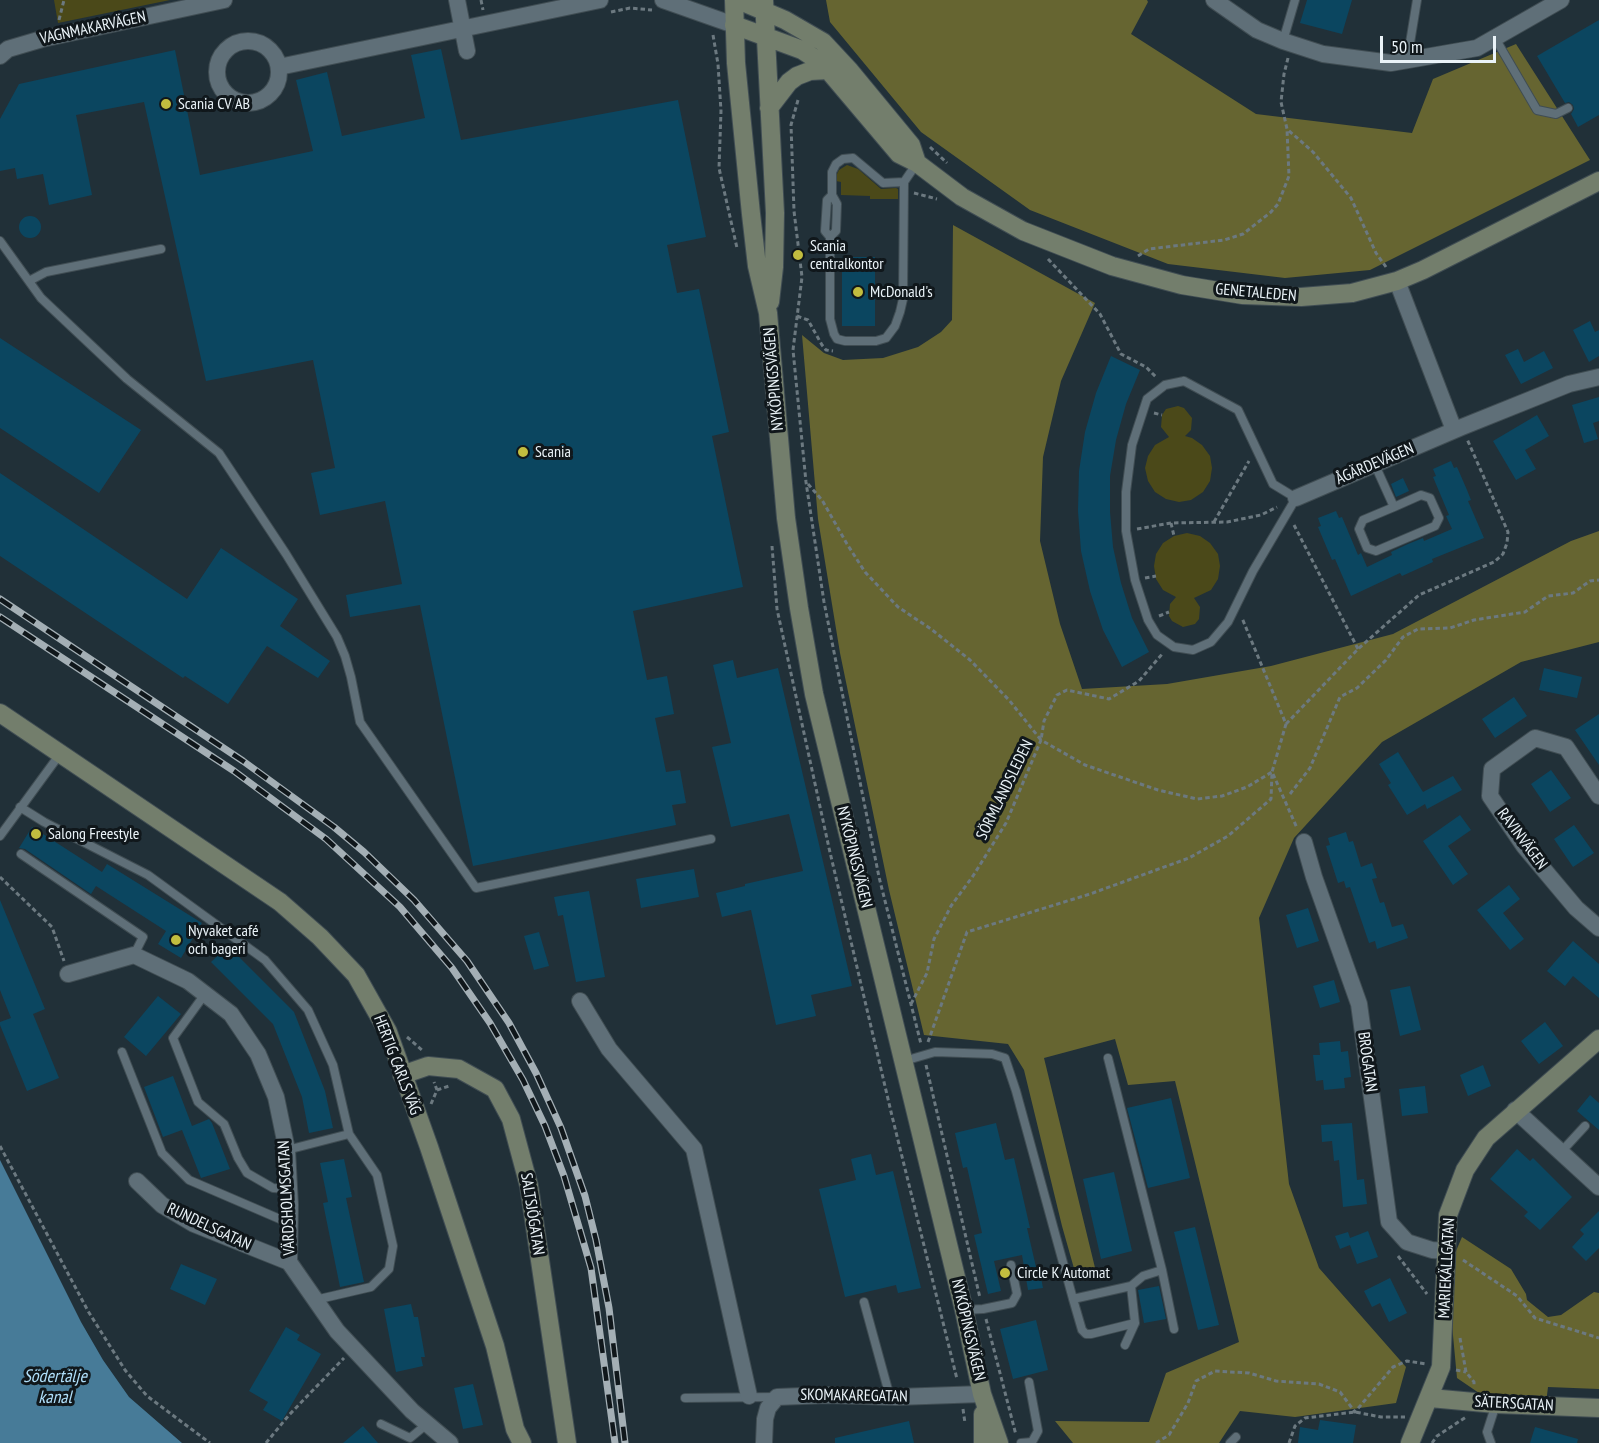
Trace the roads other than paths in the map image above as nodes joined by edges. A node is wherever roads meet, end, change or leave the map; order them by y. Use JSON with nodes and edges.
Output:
{"nodes":[{"id":1,"x":224,"y":0,"type":"edge"},
{"id":2,"x":457,"y":0,"type":"edge"},
{"id":3,"x":734,"y":0,"type":"edge"},
{"id":4,"x":738,"y":0,"type":"edge"},
{"id":5,"x":1214,"y":0,"type":"edge"},
{"id":6,"x":1295,"y":0,"type":"edge"},
{"id":7,"x":1418,"y":0,"type":"edge"},
{"id":8,"x":1561,"y":0,"type":"edge"},
{"id":9,"x":661,"y":5,"type":"edge"},
{"id":10,"x":764,"y":5,"type":"edge"},
{"id":11,"x":602,"y":6,"type":"edge"},
{"id":12,"x":734,"y":25,"type":"junction"},
{"id":13,"x":462,"y":28,"type":"junction"},
{"id":14,"x":765,"y":35,"type":"junction"},
{"id":15,"x":1494,"y":38,"type":"junction"},
{"id":16,"x":1288,"y":42,"type":"junction"},
{"id":17,"x":467,"y":51,"type":"dead end"},
{"id":18,"x":0,"y":56,"type":"edge"},
{"id":19,"x":1412,"y":60,"type":"junction"},
{"id":20,"x":279,"y":66,"type":"dead end"},
{"id":21,"x":828,"y":70,"type":"junction"},
{"id":22,"x":769,"y":108,"type":"junction"},
{"id":23,"x":1568,"y":108,"type":"dead end"},
{"id":24,"x":917,"y":163,"type":"junction"},
{"id":25,"x":1599,"y":180,"type":"edge"},
{"id":26,"x":904,"y":182,"type":"junction"},
{"id":27,"x":0,"y":241,"type":"edge"},
{"id":28,"x":161,"y":249,"type":"dead end"},
{"id":29,"x":29,"y":281,"type":"junction"},
{"id":30,"x":1397,"y":281,"type":"junction"},
{"id":31,"x":768,"y":313,"type":"junction"},
{"id":32,"x":1599,"y":377,"type":"edge"},
{"id":33,"x":1458,"y":428,"type":"junction"},
{"id":34,"x":1375,"y":465,"type":"junction"},
{"id":35,"x":1292,"y":505,"type":"junction"},
{"id":36,"x":1394,"y":507,"type":"junction"},
{"id":37,"x":0,"y":713,"type":"edge"},
{"id":38,"x":60,"y":754,"type":"junction"},
{"id":39,"x":1599,"y":796,"type":"edge"},
{"id":40,"x":20,"y":807,"type":"junction"},
{"id":41,"x":0,"y":836,"type":"edge"},
{"id":42,"x":711,"y":839,"type":"dead end"},
{"id":43,"x":1304,"y":842,"type":"road end"},
{"id":44,"x":21,"y":854,"type":"dead end"},
{"id":45,"x":1599,"y":928,"type":"edge"},
{"id":46,"x":134,"y":955,"type":"junction"},
{"id":47,"x":68,"y":974,"type":"road end"},
{"id":48,"x":205,"y":994,"type":"junction"},
{"id":49,"x":580,"y":1001,"type":"dead end"},
{"id":50,"x":1599,"y":1039,"type":"edge"},
{"id":51,"x":122,"y":1052,"type":"dead end"},
{"id":52,"x":1108,"y":1058,"type":"dead end"},
{"id":53,"x":904,"y":1061,"type":"junction"},
{"id":54,"x":402,"y":1075,"type":"junction"},
{"id":55,"x":1515,"y":1110,"type":"junction"},
{"id":56,"x":1585,"y":1126,"type":"dead end"},
{"id":57,"x":349,"y":1134,"type":"junction"},
{"id":58,"x":287,"y":1150,"type":"junction"},
{"id":59,"x":1561,"y":1152,"type":"junction"},
{"id":60,"x":137,"y":1181,"type":"dead end"},
{"id":61,"x":1597,"y":1182,"type":"edge"},
{"id":62,"x":289,"y":1189,"type":"junction"},
{"id":63,"x":290,"y":1223,"type":"junction"},
{"id":64,"x":1453,"y":1254,"type":"junction"},
{"id":65,"x":289,"y":1262,"type":"junction"},
{"id":66,"x":1011,"y":1265,"type":"dead end"},
{"id":67,"x":1162,"y":1270,"type":"junction"},
{"id":68,"x":1131,"y":1286,"type":"junction"},
{"id":69,"x":1073,"y":1299,"type":"junction"},
{"id":70,"x":315,"y":1300,"type":"junction"},
{"id":71,"x":864,"y":1302,"type":"dead end"},
{"id":72,"x":964,"y":1310,"type":"junction"},
{"id":73,"x":1135,"y":1323,"type":"junction"},
{"id":74,"x":1174,"y":1329,"type":"dead end"},
{"id":75,"x":1125,"y":1345,"type":"dead end"},
{"id":76,"x":1029,"y":1382,"type":"dead end"},
{"id":77,"x":982,"y":1394,"type":"junction"},
{"id":78,"x":749,"y":1396,"type":"junction"},
{"id":79,"x":777,"y":1396,"type":"junction"},
{"id":80,"x":890,"y":1397,"type":"junction"},
{"id":81,"x":685,"y":1398,"type":"dead end"},
{"id":82,"x":1430,"y":1398,"type":"junction"},
{"id":83,"x":1496,"y":1404,"type":"junction"},
{"id":84,"x":1599,"y":1408,"type":"edge"},
{"id":85,"x":381,"y":1424,"type":"dead end"},
{"id":86,"x":427,"y":1424,"type":"junction"},
{"id":87,"x":408,"y":1440,"type":"edge"},
{"id":88,"x":450,"y":1443,"type":"edge"},
{"id":89,"x":522,"y":1443,"type":"edge"},
{"id":90,"x":567,"y":1443,"type":"edge"},
{"id":91,"x":764,"y":1443,"type":"edge"},
{"id":92,"x":984,"y":1443,"type":"edge"},
{"id":93,"x":999,"y":1443,"type":"edge"},
{"id":94,"x":1020,"y":1443,"type":"edge"},
{"id":95,"x":1410,"y":1443,"type":"edge"},
{"id":96,"x":1491,"y":1443,"type":"edge"}],
"edges":[{"from":1,"to":18,"type":"street","name":"VAGNMAKARVÄGEN"},
{"from":2,"to":13,"type":"street"},
{"from":3,"to":12,"type":"main road","name":"NYKÖPINGSVÄGEN"},
{"from":4,"to":10,"type":"main road","name":"GENETALEDEN"},
{"from":5,"to":16,"type":"street"},
{"from":6,"to":16,"type":"lane"},
{"from":7,"to":19,"type":"lane"},
{"from":8,"to":15,"type":"street"},
{"from":9,"to":12,"type":"street"},
{"from":10,"to":14,"type":"main road","name":"NYKÖPINGSVÄGEN"},
{"from":10,"to":24,"type":"main road","name":"GENETALEDEN"},
{"from":11,"to":13,"type":"street"},
{"from":12,"to":14,"type":"main road","name":"GENETALEDEN"},
{"from":12,"to":31,"type":"main road","name":"NYKÖPINGSVÄGEN"},
{"from":13,"to":17,"type":"street"},
{"from":13,"to":20,"type":"street"},
{"from":14,"to":21,"type":"main road","name":"GENETALEDEN"},
{"from":14,"to":22,"type":"main road","name":"NYKÖPINGSVÄGEN"},
{"from":15,"to":19,"type":"street"},
{"from":15,"to":23,"type":"lane"},
{"from":16,"to":19,"type":"street"},
{"from":21,"to":22,"type":"main road"},
{"from":21,"to":24,"type":"main road","name":"GENETALEDEN"},
{"from":22,"to":31,"type":"main road","name":"NYKÖPINGSVÄGEN"},
{"from":24,"to":26,"type":"lane"},
{"from":24,"to":30,"type":"main road","name":"GENETALEDEN"},
{"from":25,"to":30,"type":"main road","name":"GENETALEDEN"},
{"from":26,"to":26,"type":"lane"},
{"from":27,"to":29,"type":"lane"},
{"from":28,"to":29,"type":"lane"},
{"from":29,"to":42,"type":"lane"},
{"from":30,"to":33,"type":"street"},
{"from":31,"to":53,"type":"main road","name":"NYKÖPINGSVÄGEN"},
{"from":32,"to":33,"type":"street","name":"ÅGÄRDEVÄGEN"},
{"from":33,"to":34,"type":"street","name":"ÅGÄRDEVÄGEN"},
{"from":34,"to":35,"type":"street","name":"ÅGÄRDEVÄGEN"},
{"from":34,"to":36,"type":"lane"},
{"from":35,"to":35,"type":"lane"},
{"from":36,"to":36,"type":"lane"},
{"from":37,"to":38,"type":"main road","name":"HERTIG CARLS VÄG"},
{"from":38,"to":40,"type":"lane"},
{"from":38,"to":54,"type":"main road","name":"HERTIG CARLS VÄG"},
{"from":39,"to":45,"type":"street","name":"RAVINVÄGEN"},
{"from":40,"to":41,"type":"lane"},
{"from":40,"to":57,"type":"lane"},
{"from":43,"to":64,"type":"street","name":"BROGATAN"},
{"from":44,"to":46,"type":"lane"},
{"from":46,"to":47,"type":"street"},
{"from":46,"to":48,"type":"street","name":"VÄRDSHOLMSGATAN"},
{"from":48,"to":58,"type":"street","name":"VÄRDSHOLMSGATAN"},
{"from":48,"to":62,"type":"lane"},
{"from":49,"to":78,"type":"street"},
{"from":50,"to":55,"type":"main road","name":"MARIEKÄLLGATAN"},
{"from":51,"to":63,"type":"lane"},
{"from":52,"to":67,"type":"lane"},
{"from":53,"to":69,"type":"lane"},
{"from":53,"to":72,"type":"main road","name":"NYKÖPINGSVÄGEN"},
{"from":54,"to":89,"type":"main road","name":"HERTIG CARLS VÄG"},
{"from":54,"to":90,"type":"main road","name":"SALTSJÖGATAN"},
{"from":55,"to":59,"type":"street"},
{"from":55,"to":64,"type":"main road","name":"MARIEKÄLLGATAN"},
{"from":56,"to":59,"type":"lane"},
{"from":57,"to":58,"type":"lane"},
{"from":57,"to":70,"type":"lane"},
{"from":58,"to":62,"type":"street","name":"VÄRDSHOLMSGATAN"},
{"from":59,"to":61,"type":"street"},
{"from":60,"to":65,"type":"street","name":"RUNDELSGATAN"},
{"from":62,"to":63,"type":"street","name":"VÄRDSHOLMSGATAN"},
{"from":63,"to":65,"type":"street","name":"VÄRDSHOLMSGATAN"},
{"from":64,"to":82,"type":"main road","name":"MARIEKÄLLGATAN"},
{"from":65,"to":70,"type":"street","name":"VÄRDSHOLMSGATAN"},
{"from":66,"to":72,"type":"lane"},
{"from":67,"to":68,"type":"lane"},
{"from":67,"to":74,"type":"lane"},
{"from":68,"to":69,"type":"lane"},
{"from":68,"to":73,"type":"lane"},
{"from":69,"to":73,"type":"lane"},
{"from":70,"to":86,"type":"street","name":"VÄRDSHOLMSGATAN"},
{"from":71,"to":80,"type":"lane"},
{"from":72,"to":77,"type":"main road","name":"NYKÖPINGSVÄGEN"},
{"from":73,"to":75,"type":"lane"},
{"from":76,"to":94,"type":"lane"},
{"from":77,"to":80,"type":"street","name":"SKOMAKAREGATAN"},
{"from":77,"to":92,"type":"main road","name":"NYKÖPINGSVÄGEN"},
{"from":77,"to":93,"type":"main road","name":"NYKÖPINGSVÄGEN"},
{"from":78,"to":79,"type":"lane"},
{"from":78,"to":81,"type":"lane"},
{"from":79,"to":80,"type":"street","name":"SKOMAKAREGATAN"},
{"from":79,"to":91,"type":"street","name":"SKOMAKAREGATAN"},
{"from":82,"to":83,"type":"main road","name":"SÄTERSGATAN"},
{"from":82,"to":95,"type":"main road","name":"MARIEKÄLLGATAN"},
{"from":83,"to":84,"type":"main road","name":"SÄTERSGATAN"},
{"from":83,"to":96,"type":"lane"},
{"from":85,"to":87,"type":"lane"},
{"from":86,"to":87,"type":"lane"},
{"from":86,"to":88,"type":"street","name":"VÄRDSHOLMSGATAN"}]}
